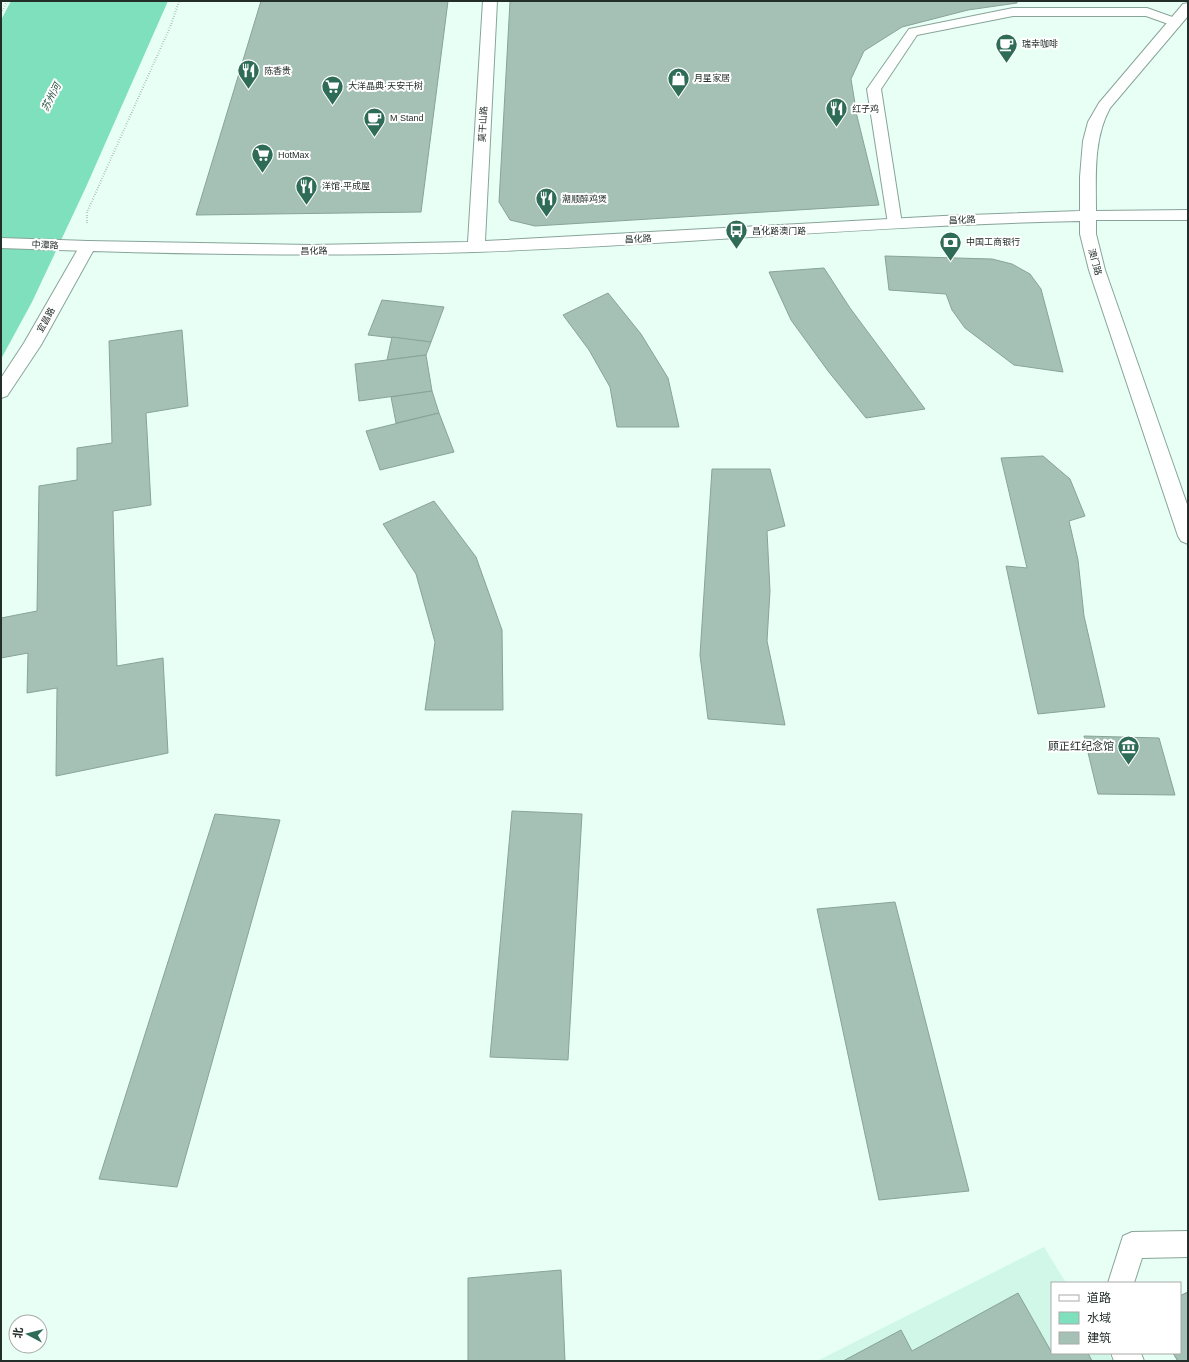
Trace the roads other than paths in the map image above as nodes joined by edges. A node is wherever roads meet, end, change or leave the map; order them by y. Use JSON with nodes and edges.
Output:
{"nodes":[{"id":1,"x":490,"y":1,"type":"edge"},
{"id":2,"x":1188,"y":7,"type":"edge"},
{"id":3,"x":1174,"y":22,"type":"junction"},
{"id":4,"x":1088,"y":215,"type":"junction"},
{"id":5,"x":1188,"y":215,"type":"edge"},
{"id":6,"x":895,"y":224,"type":"junction"},
{"id":7,"x":1,"y":243,"type":"edge"},
{"id":8,"x":88,"y":246,"type":"junction"},
{"id":9,"x":476,"y":247,"type":"junction"},
{"id":10,"x":1,"y":392,"type":"edge"},
{"id":11,"x":1188,"y":536,"type":"edge"},
{"id":12,"x":1188,"y":1244,"type":"edge"},
{"id":13,"x":1120,"y":1282,"type":"edge"}],
"edges":[{"from":1,"to":9,"type":"street","name":"莫干山路"},
{"from":2,"to":3,"type":"street","name":"澳门路"},
{"from":3,"to":4,"type":"street","name":"澳门路"},
{"from":3,"to":6,"type":"lane"},
{"from":4,"to":5,"type":"street","name":"昌化路"},
{"from":4,"to":6,"type":"street","name":"昌化路"},
{"from":4,"to":11,"type":"street","name":"澳门路"},
{"from":6,"to":9,"type":"street","name":"昌化路"},
{"from":7,"to":8,"type":"street","name":"中潭路"},
{"from":8,"to":9,"type":"street","name":"昌化路"},
{"from":8,"to":10,"type":"street","name":"宜昌路"},
{"from":12,"to":13,"type":"lane"}]}
